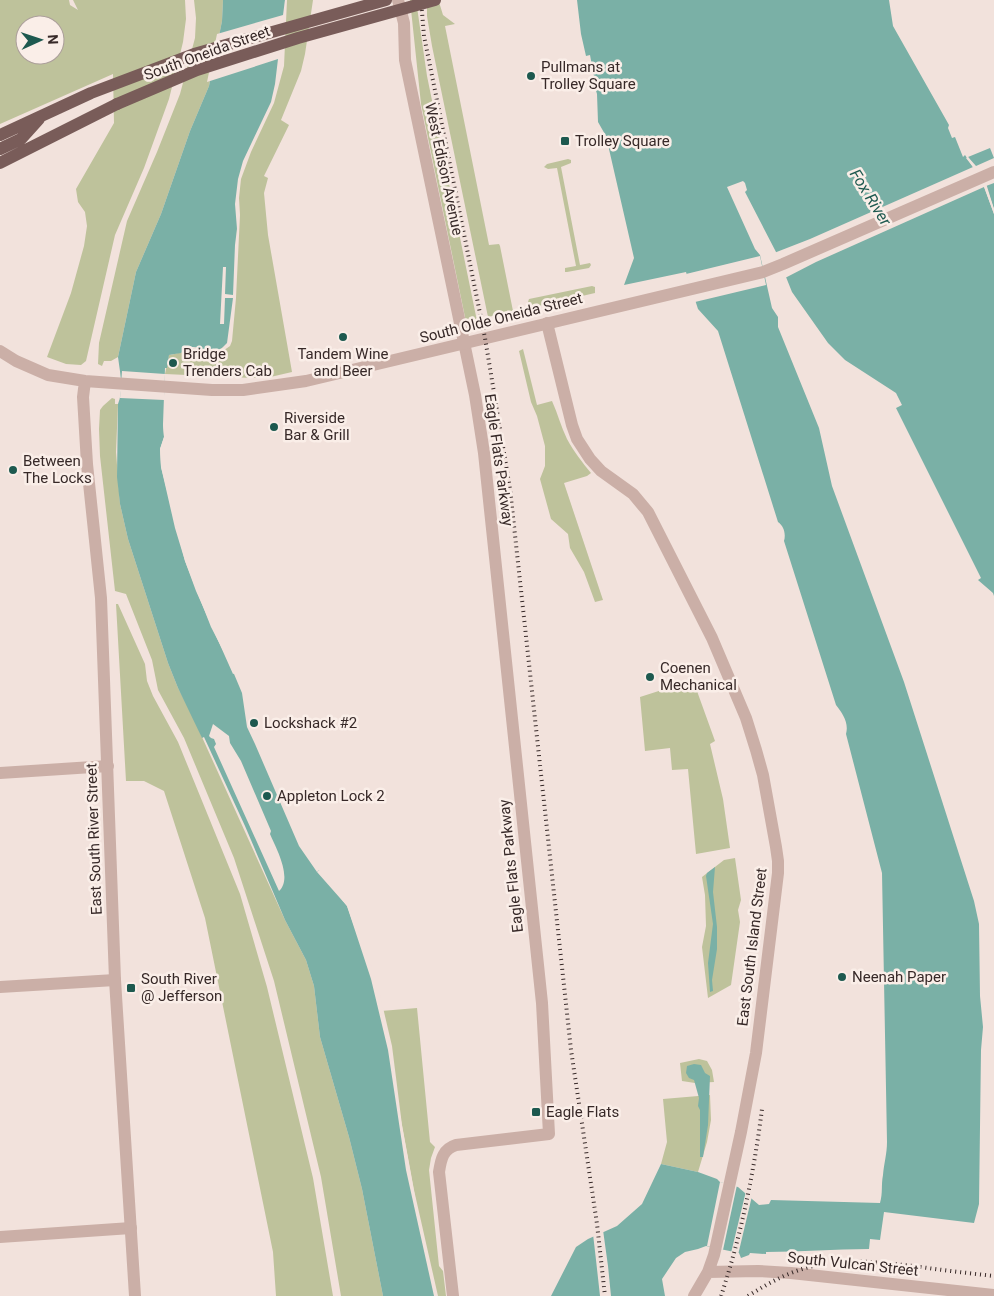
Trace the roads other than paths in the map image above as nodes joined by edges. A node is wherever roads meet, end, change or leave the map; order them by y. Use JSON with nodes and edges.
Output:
{"nodes":[{"id":1,"x":386,"y":0,"type":"edge"},
{"id":2,"x":398,"y":0,"type":"edge"},
{"id":3,"x":435,"y":0,"type":"edge"},
{"id":4,"x":42,"y":115,"type":"junction"},
{"id":5,"x":0,"y":135,"type":"edge"},
{"id":6,"x":0,"y":149,"type":"edge"},
{"id":7,"x":0,"y":163,"type":"edge"},
{"id":8,"x":994,"y":172,"type":"edge"},
{"id":9,"x":547,"y":323,"type":"junction"},
{"id":10,"x":463,"y":344,"type":"junction"},
{"id":11,"x":0,"y":351,"type":"edge"},
{"id":12,"x":85,"y":382,"type":"junction"},
{"id":13,"x":108,"y":766,"type":"junction"},
{"id":14,"x":0,"y":773,"type":"edge"},
{"id":15,"x":115,"y":980,"type":"junction"},
{"id":16,"x":0,"y":987,"type":"edge"},
{"id":17,"x":131,"y":1228,"type":"junction"},
{"id":18,"x":0,"y":1237,"type":"edge"},
{"id":19,"x":708,"y":1272,"type":"junction"},
{"id":20,"x":994,"y":1295,"type":"edge"},
{"id":21,"x":135,"y":1296,"type":"edge"},
{"id":22,"x":453,"y":1296,"type":"edge"},
{"id":23,"x":694,"y":1296,"type":"edge"}],
"edges":[{"from":1,"to":4,"type":"main road","name":"South Oneida Street"},
{"from":2,"to":10,"type":"street","name":"West Edison Avenue"},
{"from":3,"to":7,"type":"main road","name":"South Oneida Street","bridge":true},
{"from":4,"to":5,"type":"main road","name":"South Oneida Street"},
{"from":4,"to":6,"type":"main road"},
{"from":8,"to":9,"type":"street","name":"South Olde Oneida Street"},
{"from":9,"to":10,"type":"street","name":"South Olde Oneida Street"},
{"from":9,"to":19,"type":"street","name":"East South Island Street"},
{"from":10,"to":12,"type":"street","name":"South Olde Oneida Street"},
{"from":10,"to":22,"type":"street","name":"Eagle Flats Parkway"},
{"from":11,"to":12,"type":"street","name":"South Olde Oneida Street"},
{"from":12,"to":13,"type":"street","name":"East South River Street"},
{"from":13,"to":14,"type":"street"},
{"from":13,"to":15,"type":"street","name":"East South River Street"},
{"from":15,"to":16,"type":"street"},
{"from":15,"to":17,"type":"street","name":"East South River Street"},
{"from":17,"to":18,"type":"street"},
{"from":17,"to":21,"type":"street","name":"East South River Street"},
{"from":19,"to":20,"type":"street","name":"South Vulcan Street"},
{"from":19,"to":23,"type":"street","name":"East South Island Street"}]}
